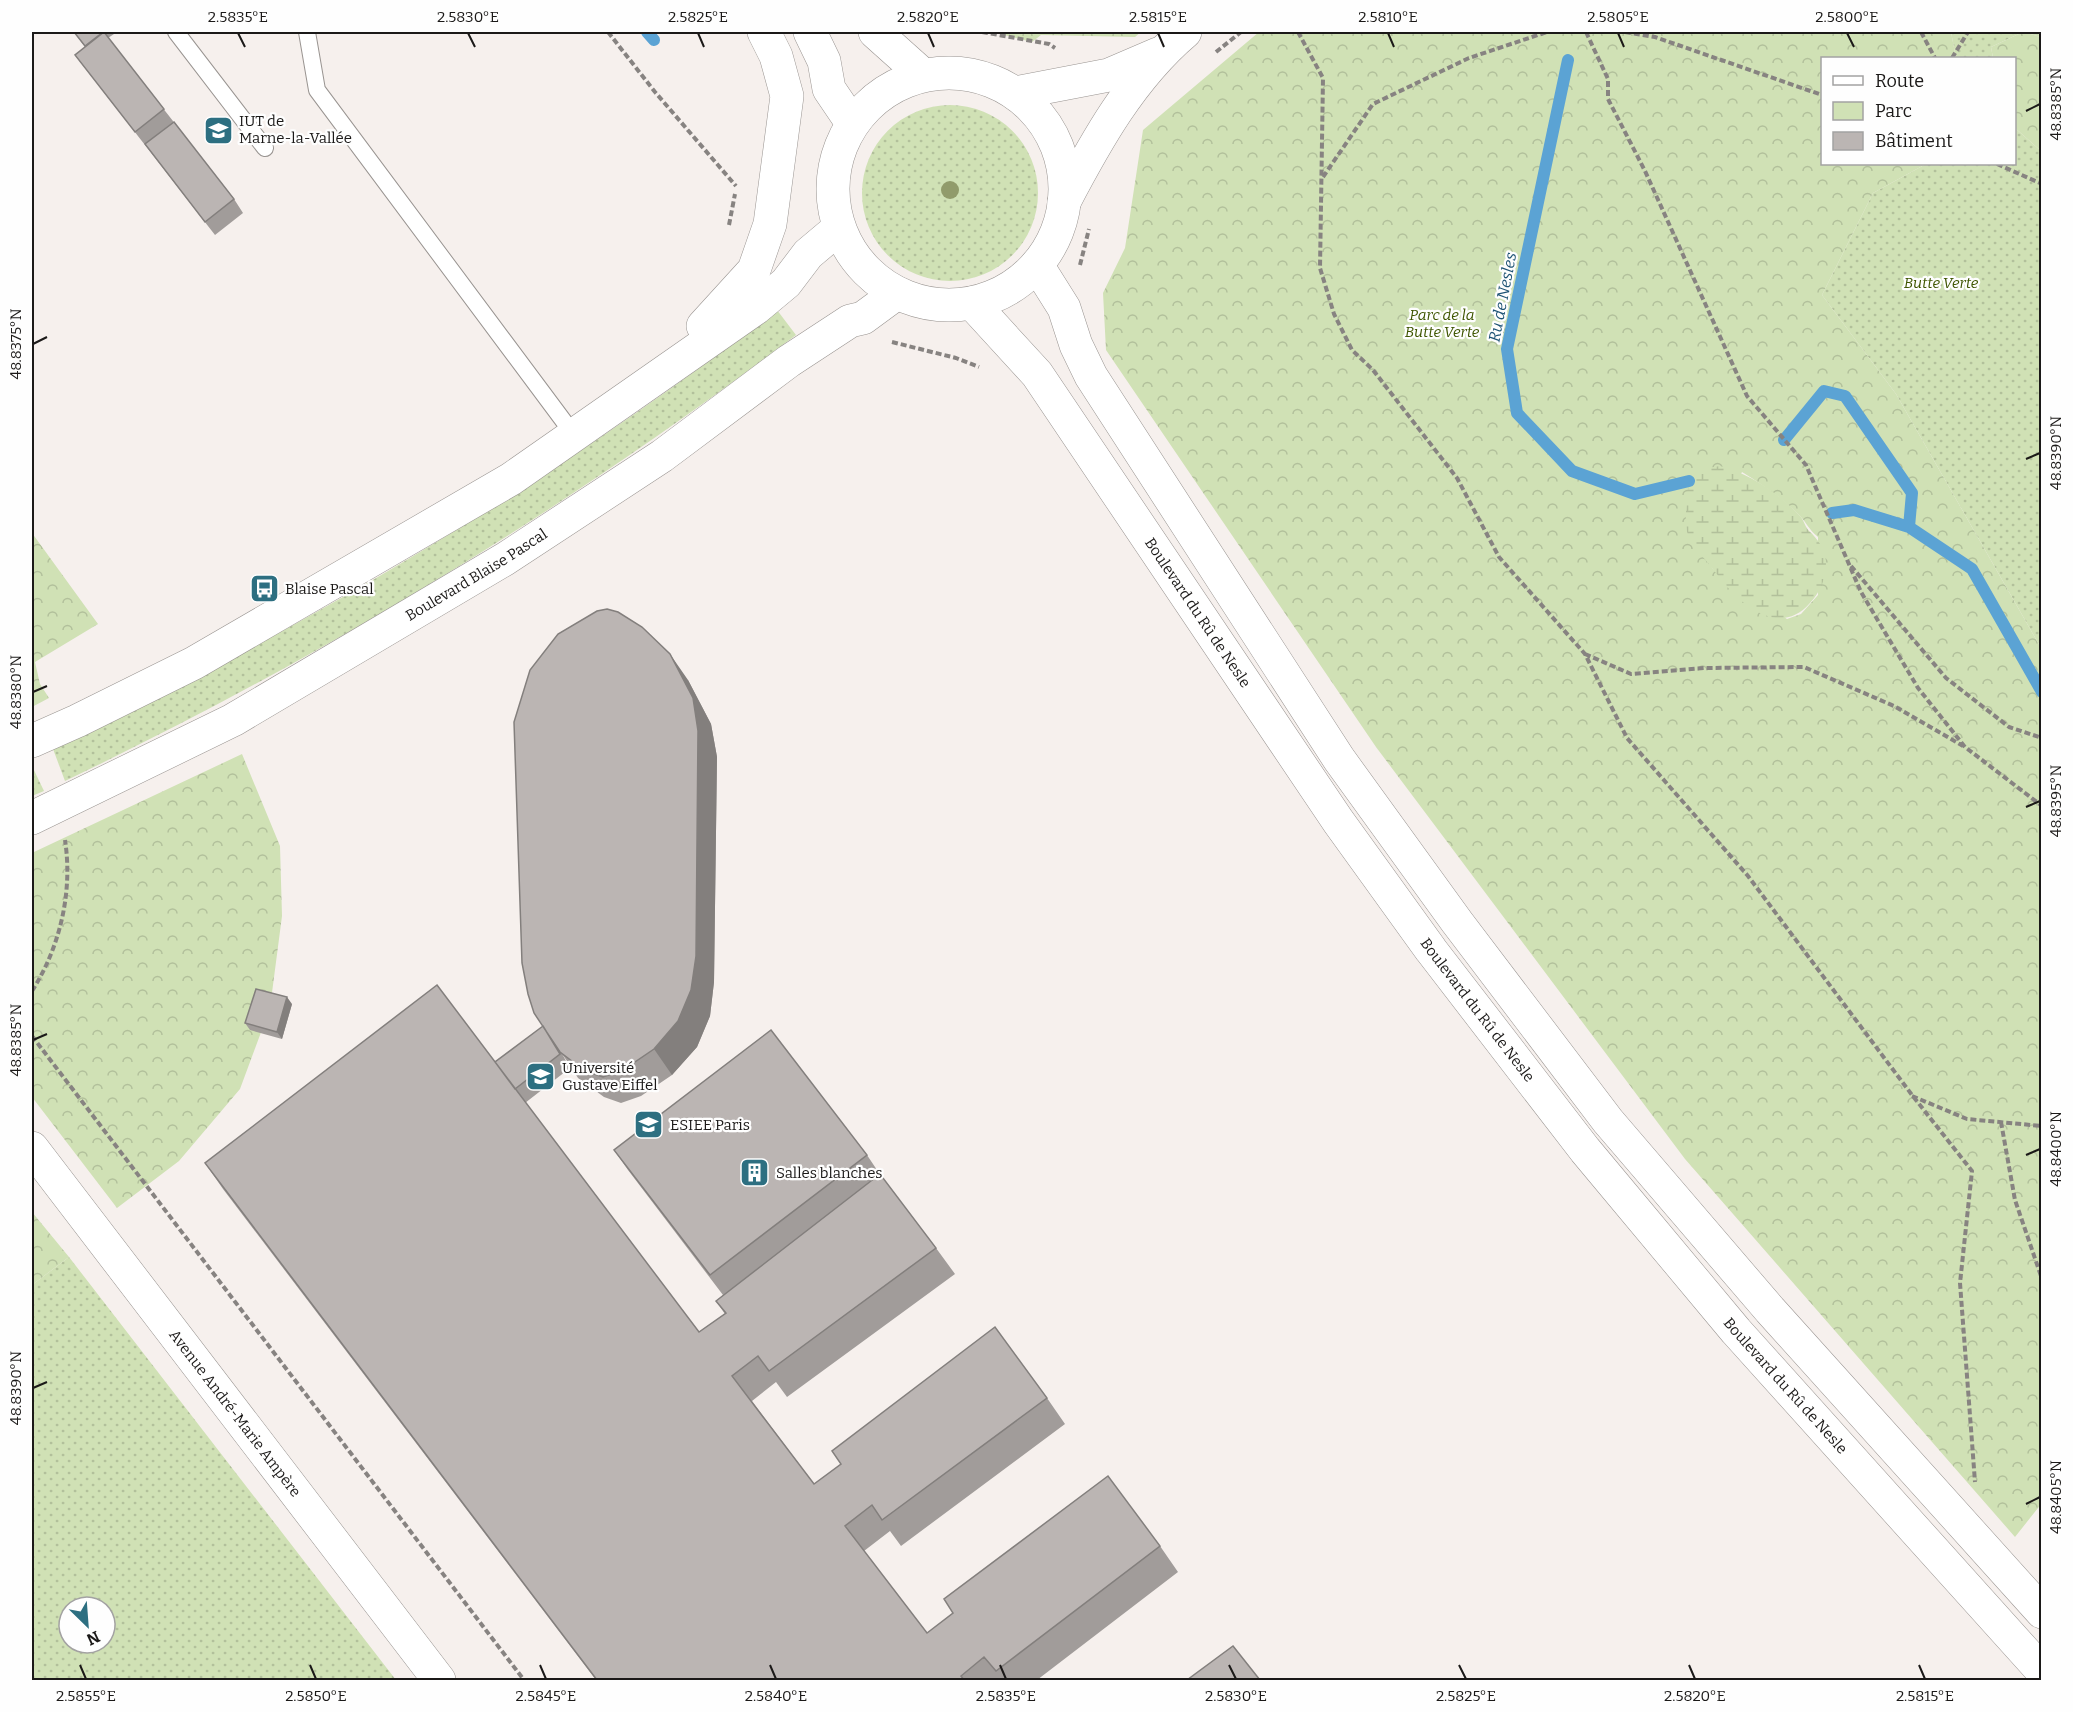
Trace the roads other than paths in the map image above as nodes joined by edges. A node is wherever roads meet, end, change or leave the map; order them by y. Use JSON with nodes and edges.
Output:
{"nodes":[{"id":1,"x":176,"y":32,"type":"edge"},
{"id":2,"x":307,"y":32,"type":"edge"},
{"id":3,"x":764,"y":32,"type":"edge"},
{"id":4,"x":810,"y":32,"type":"edge"},
{"id":5,"x":875,"y":32,"type":"edge"},
{"id":6,"x":1185,"y":32,"type":"edge"},
{"id":7,"x":1160,"y":53,"type":"junction"},
{"id":8,"x":923,"y":75,"type":"junction"},
{"id":9,"x":1015,"y":93,"type":"junction"},
{"id":10,"x":852,"y":123,"type":"junction"},
{"id":11,"x":265,"y":148,"type":"dead end"},
{"id":12,"x":1064,"y":202,"type":"junction"},
{"id":13,"x":839,"y":228,"type":"junction"},
{"id":14,"x":1037,"y":265,"type":"junction"},
{"id":15,"x":897,"y":293,"type":"junction"},
{"id":16,"x":972,"y":303,"type":"junction"},
{"id":17,"x":616,"y":406,"type":"junction"},
{"id":18,"x":574,"y":435,"type":"junction"},
{"id":19,"x":32,"y":741,"type":"edge"},
{"id":20,"x":32,"y":818,"type":"edge"},
{"id":21,"x":32,"y":1148,"type":"edge"},
{"id":22,"x":2042,"y":1612,"type":"edge"},
{"id":23,"x":2042,"y":1671,"type":"edge"},
{"id":24,"x":439,"y":1680,"type":"edge"}],
"edges":[{"from":1,"to":11,"type":"lane"},
{"from":2,"to":18,"type":"lane"},
{"from":3,"to":17,"type":"main road"},
{"from":4,"to":10,"type":"main road"},
{"from":5,"to":8,"type":"main road"},
{"from":6,"to":7,"type":"main road"},
{"from":7,"to":9,"type":"main road"},
{"from":7,"to":12,"type":"main road"},
{"from":8,"to":9,"type":"main road"},
{"from":8,"to":10,"type":"main road"},
{"from":9,"to":12,"type":"main road"},
{"from":10,"to":13,"type":"main road"},
{"from":12,"to":14,"type":"main road"},
{"from":13,"to":15,"type":"main road"},
{"from":13,"to":17,"type":"main road"},
{"from":14,"to":16,"type":"main road"},
{"from":14,"to":22,"type":"main road"},
{"from":15,"to":16,"type":"main road"},
{"from":15,"to":20,"type":"main road","name":"Boulevard Blaise Pascal"},
{"from":16,"to":23,"type":"main road","name":"Boulevard du Rû de Nesle"},
{"from":17,"to":18,"type":"main road"},
{"from":18,"to":19,"type":"main road"},
{"from":21,"to":24,"type":"main road","name":"Avenue André-Marie Ampère"}]}
